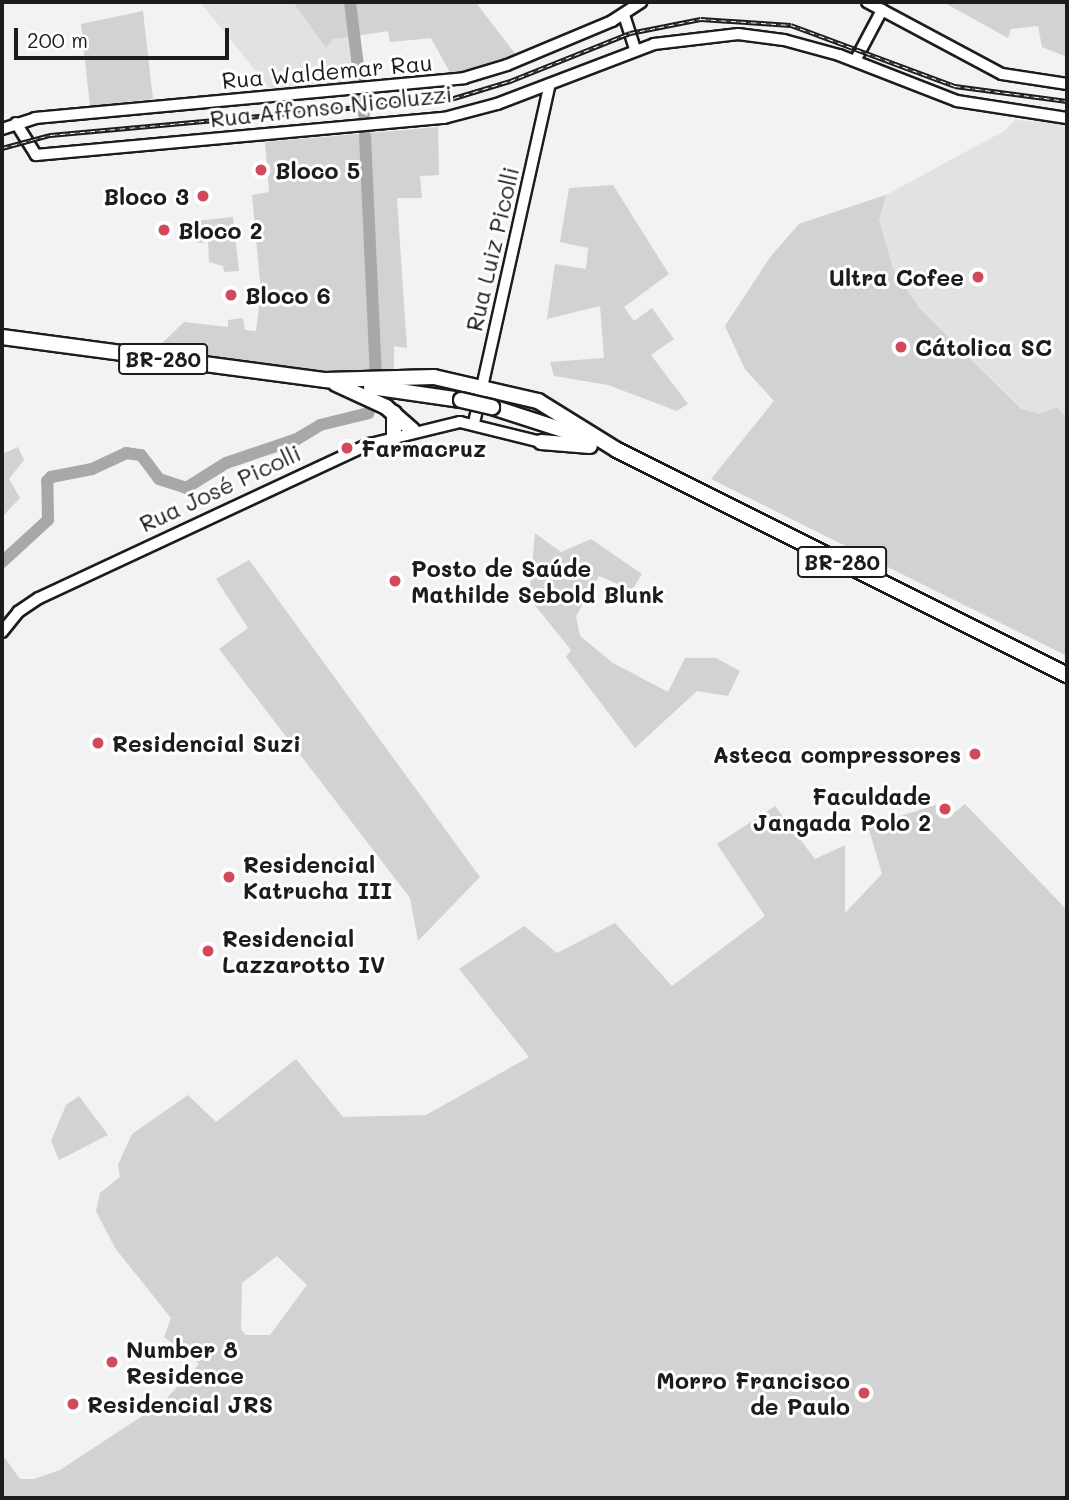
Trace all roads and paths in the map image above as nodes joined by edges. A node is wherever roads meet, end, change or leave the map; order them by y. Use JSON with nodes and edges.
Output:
{"nodes":[{"id":1,"x":641,"y":2,"type":"edge"},
{"id":2,"x":867,"y":2,"type":"edge"},
{"id":3,"x":882,"y":10,"type":"junction"},
{"id":4,"x":624,"y":15,"type":"junction"},
{"id":5,"x":635,"y":49,"type":"junction"},
{"id":6,"x":855,"y":61,"type":"junction"},
{"id":7,"x":550,"y":84,"type":"junction"},
{"id":8,"x":1067,"y":84,"type":"edge"},
{"id":9,"x":1067,"y":118,"type":"edge"},
{"id":10,"x":16,"y":123,"type":"junction"},
{"id":11,"x":2,"y":129,"type":"edge"},
{"id":12,"x":2,"y":337,"type":"edge"},
{"id":13,"x":325,"y":380,"type":"junction"},
{"id":14,"x":482,"y":385,"type":"junction"},
{"id":15,"x":394,"y":413,"type":"junction"},
{"id":16,"x":474,"y":423,"type":"junction"},
{"id":17,"x":412,"y":430,"type":"junction"},
{"id":18,"x":394,"y":436,"type":"junction"},
{"id":19,"x":541,"y":442,"type":"joint"},
{"id":20,"x":612,"y":447,"type":"junction"},
{"id":21,"x":2,"y":632,"type":"edge"},
{"id":22,"x":1067,"y":675,"type":"edge"}],
"edges":[{"from":1,"to":4,"type":"street","name":"Rua Waldemar Rau"},
{"from":2,"to":3,"type":"street"},
{"from":3,"to":6,"type":"street"},
{"from":3,"to":8,"type":"street"},
{"from":4,"to":5,"type":"street"},
{"from":4,"to":10,"type":"street","name":"Rua Waldemar Rau"},
{"from":5,"to":6,"type":"street","name":"Rua Affonso Nicoluzzi"},
{"from":5,"to":7,"type":"street","name":"Rua Affonso Nicoluzzi"},
{"from":6,"to":9,"type":"street","name":"Rua Affonso Nicoluzzi"},
{"from":7,"to":10,"type":"street","name":"Rua Affonso Nicoluzzi"},
{"from":7,"to":14,"type":"street","name":"Rua Luiz Picolli"},
{"from":10,"to":11,"type":"street","name":"Rua Waldemar Rau"},
{"from":12,"to":13,"type":"highway","number":"BR-280"},
{"from":13,"to":14,"type":"highway"},
{"from":13,"to":15,"type":"highway"},
{"from":13,"to":20,"type":"highway","number":"BR-280","bridge":true},
{"from":14,"to":16,"type":"street","name":"Rua Luiz Picolli"},
{"from":14,"to":20,"type":"highway"},
{"from":15,"to":17,"type":"highway"},
{"from":15,"to":18,"type":"highway"},
{"from":16,"to":17,"type":"street","name":"Rua José Picolli"},
{"from":16,"to":19,"type":"street","name":"Rua José Picolli"},
{"from":17,"to":18,"type":"street","name":"Rua José Picolli"},
{"from":18,"to":21,"type":"street","name":"Rua José Picolli"},
{"from":19,"to":20,"type":"highway"},
{"from":20,"to":22,"type":"highway","number":"BR-280"}]}
